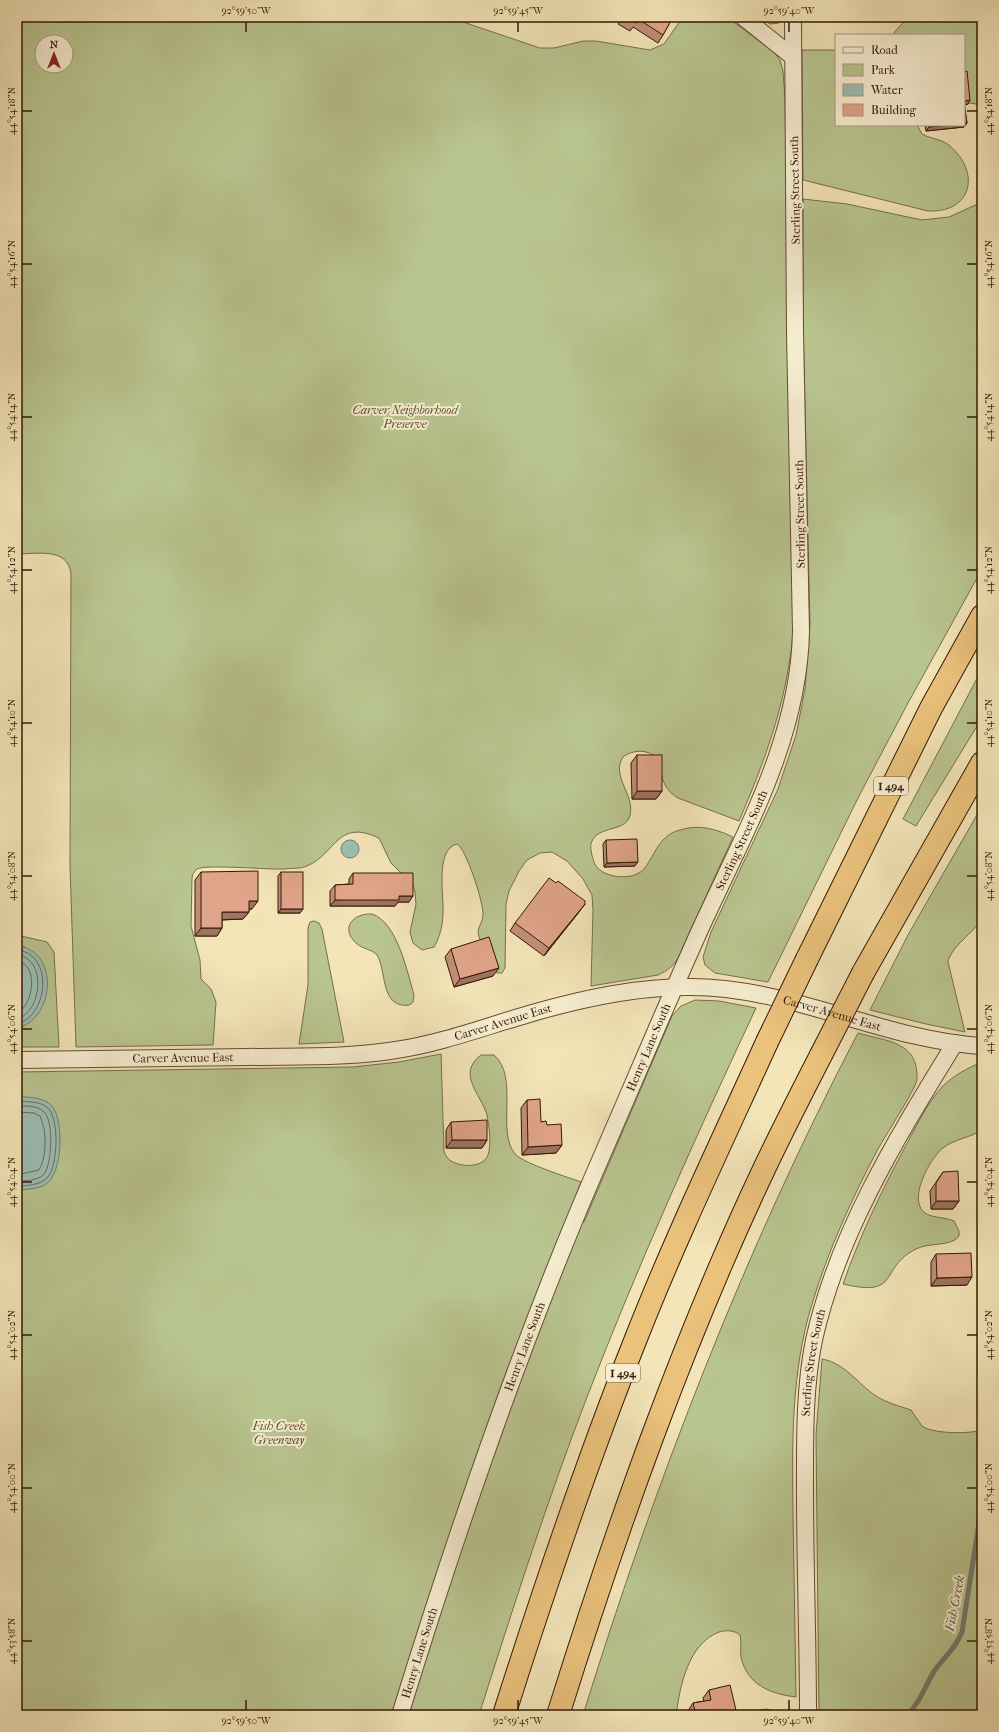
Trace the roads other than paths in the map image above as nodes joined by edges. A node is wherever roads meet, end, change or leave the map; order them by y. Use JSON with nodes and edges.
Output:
{"nodes":[{"id":1,"x":743,"y":17,"type":"edge"},
{"id":2,"x":793,"y":17,"type":"edge"},
{"id":3,"x":793,"y":57,"type":"junction"},
{"id":4,"x":982,"y":616,"type":"edge"},
{"id":5,"x":982,"y":763,"type":"edge"},
{"id":6,"x":675,"y":987,"type":"junction"},
{"id":7,"x":955,"y":1043,"type":"junction"},
{"id":8,"x":982,"y":1046,"type":"edge"},
{"id":9,"x":17,"y":1060,"type":"edge"},
{"id":10,"x":400,"y":1715,"type":"edge"},
{"id":11,"x":504,"y":1715,"type":"edge"},
{"id":12,"x":558,"y":1715,"type":"edge"},
{"id":13,"x":808,"y":1715,"type":"edge"}],
"edges":[{"from":1,"to":3,"type":"street"},
{"from":2,"to":3,"type":"street","name":"Sterling Street South"},
{"from":3,"to":6,"type":"street","name":"Sterling Street South"},
{"from":4,"to":11,"type":"highway","number":"I 494","bridge":true},
{"from":5,"to":12,"type":"highway","bridge":true},
{"from":6,"to":7,"type":"street","name":"Carver Avenue East"},
{"from":6,"to":9,"type":"street","name":"Carver Avenue East"},
{"from":6,"to":10,"type":"street","name":"Henry Lane South"},
{"from":7,"to":8,"type":"street","name":"Carver Avenue East"},
{"from":7,"to":13,"type":"street","name":"Sterling Street South"}]}
